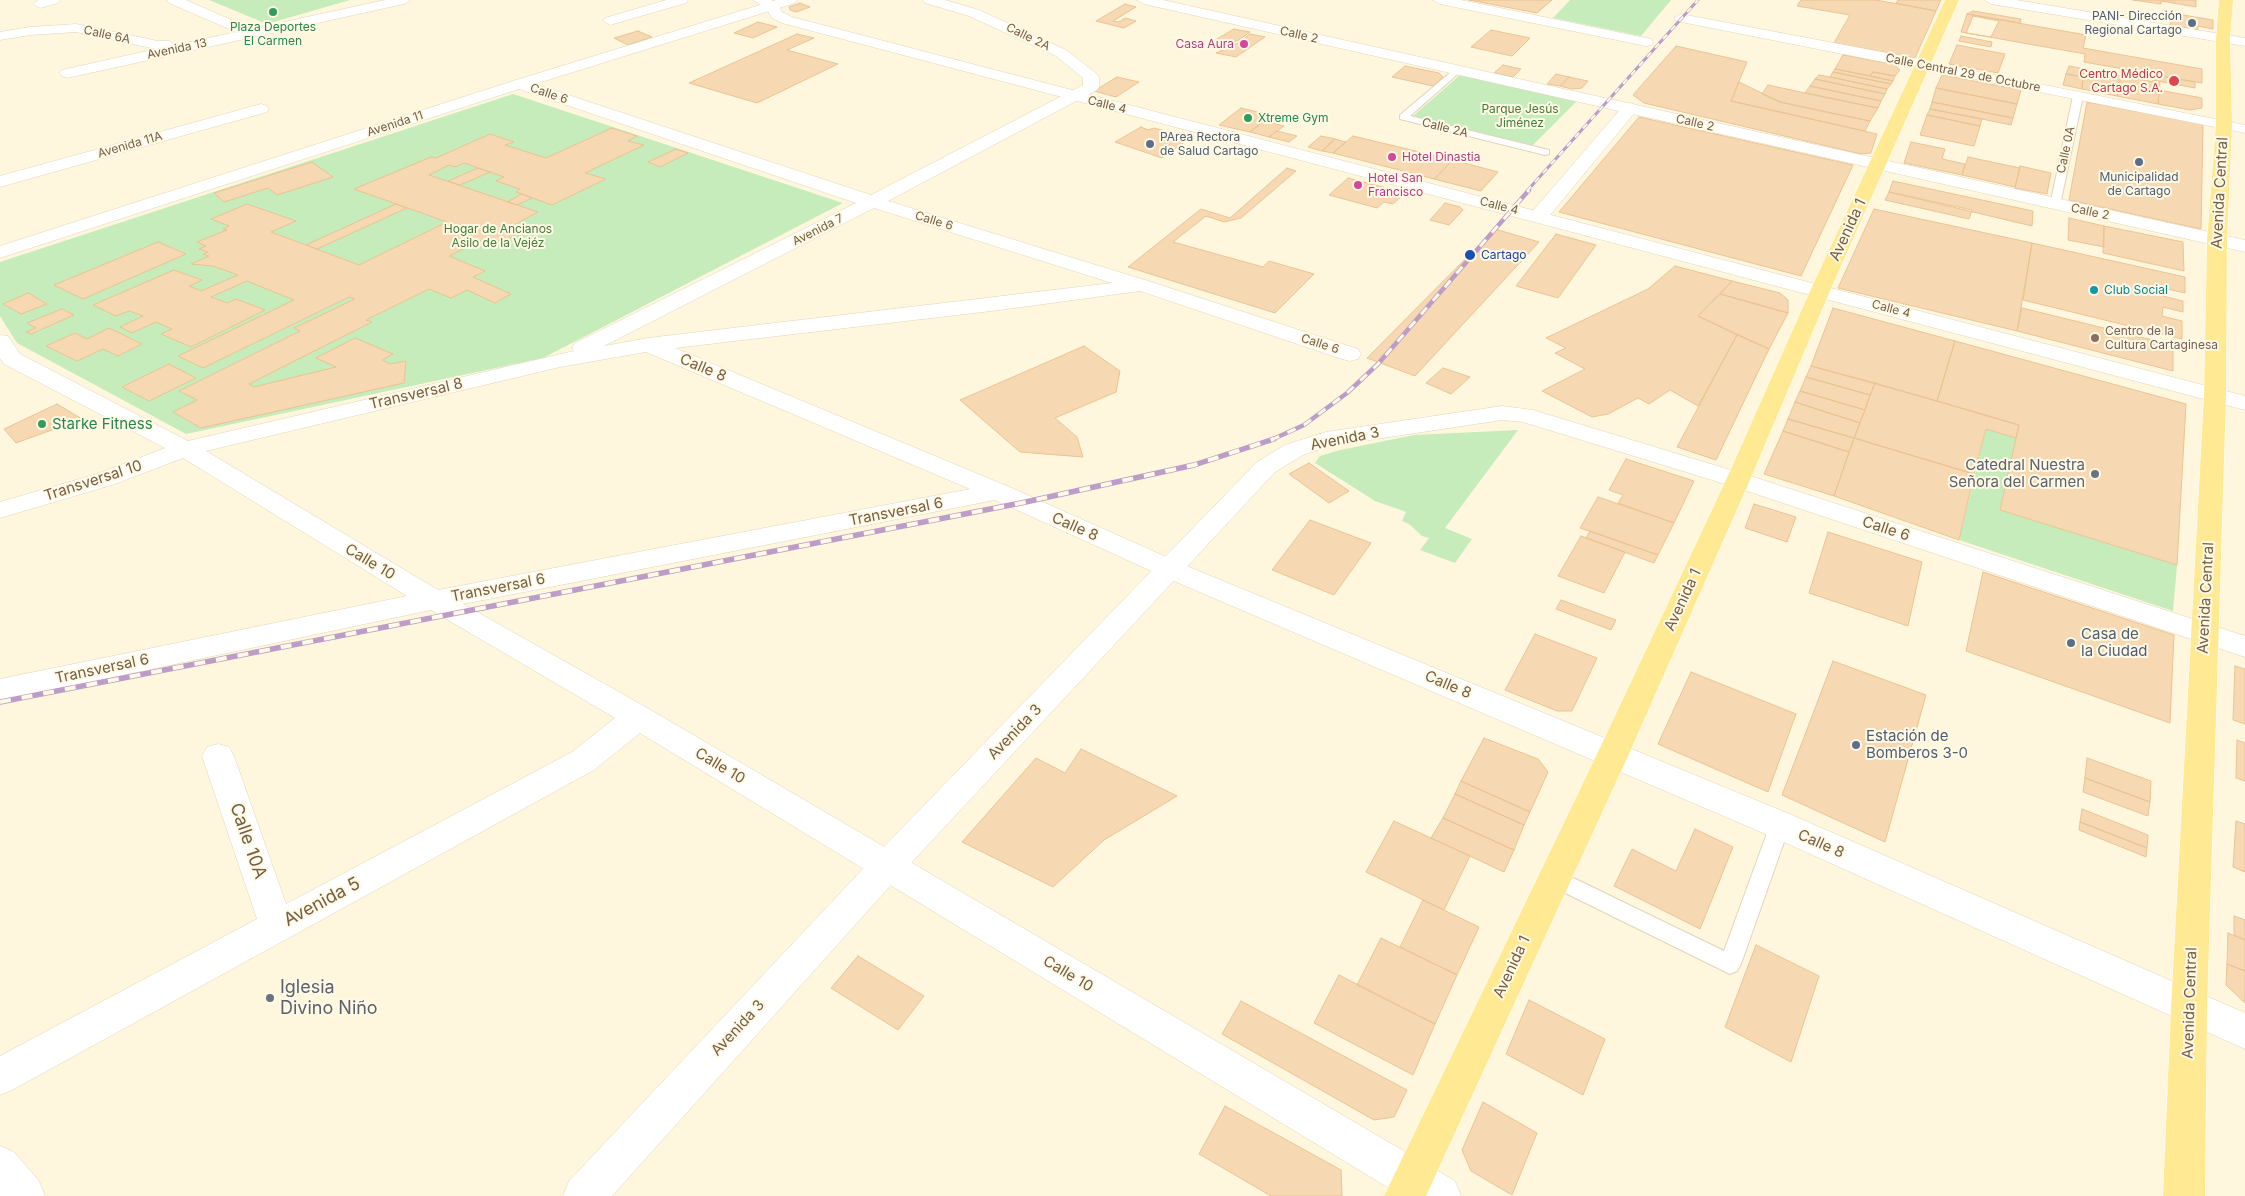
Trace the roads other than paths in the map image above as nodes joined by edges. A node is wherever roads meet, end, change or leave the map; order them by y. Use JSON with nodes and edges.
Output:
{"nodes":[{"id":1,"x":174,"y":0,"type":"edge"},
{"id":2,"x":404,"y":0,"type":"edge"},
{"id":3,"x":681,"y":0,"type":"edge"},
{"id":4,"x":790,"y":0,"type":"edge"},
{"id":5,"x":930,"y":0,"type":"edge"},
{"id":6,"x":1144,"y":0,"type":"edge"},
{"id":7,"x":1445,"y":0,"type":"edge"},
{"id":8,"x":1952,"y":0,"type":"edge"},
{"id":9,"x":1991,"y":0,"type":"edge"},
{"id":10,"x":2226,"y":0,"type":"edge"},
{"id":11,"x":765,"y":3,"type":"edge"},
{"id":12,"x":1681,"y":18,"type":"dead end"},
{"id":13,"x":610,"y":21,"type":"dead end"},
{"id":14,"x":250,"y":34,"type":"junction"},
{"id":15,"x":0,"y":36,"type":"edge"},
{"id":16,"x":2223,"y":39,"type":"junction"},
{"id":17,"x":1646,"y":42,"type":"dead end"},
{"id":18,"x":2245,"y":42,"type":"edge"},
{"id":19,"x":199,"y":45,"type":"junction"},
{"id":20,"x":1924,"y":65,"type":"junction"},
{"id":21,"x":1457,"y":70,"type":"junction"},
{"id":22,"x":66,"y":73,"type":"dead end"},
{"id":23,"x":519,"y":84,"type":"junction"},
{"id":24,"x":2078,"y":96,"type":"junction"},
{"id":25,"x":1074,"y":97,"type":"junction"},
{"id":26,"x":1630,"y":108,"type":"junction"},
{"id":27,"x":261,"y":109,"type":"dead end"},
{"id":28,"x":2224,"y":125,"type":"junction"},
{"id":29,"x":2245,"y":129,"type":"edge"},
{"id":30,"x":1545,"y":152,"type":"dead end"},
{"id":31,"x":1877,"y":165,"type":"junction"},
{"id":32,"x":0,"y":182,"type":"edge"},
{"id":33,"x":872,"y":202,"type":"junction"},
{"id":34,"x":2055,"y":205,"type":"junction"},
{"id":35,"x":1539,"y":216,"type":"junction"},
{"id":36,"x":2217,"y":240,"type":"junction"},
{"id":37,"x":2245,"y":246,"type":"edge"},
{"id":38,"x":0,"y":252,"type":"edge"},
{"id":39,"x":1141,"y":285,"type":"junction"},
{"id":40,"x":1820,"y":291,"type":"junction"},
{"id":41,"x":0,"y":342,"type":"edge"},
{"id":42,"x":648,"y":346,"type":"junction"},
{"id":43,"x":1350,"y":354,"type":"dead end"},
{"id":44,"x":560,"y":360,"type":"junction"},
{"id":45,"x":2215,"y":395,"type":"junction"},
{"id":46,"x":2245,"y":403,"type":"edge"},
{"id":47,"x":1525,"y":415,"type":"joint"},
{"id":48,"x":185,"y":449,"type":"junction"},
{"id":49,"x":1738,"y":480,"type":"junction"},
{"id":50,"x":998,"y":492,"type":"junction"},
{"id":51,"x":0,"y":510,"type":"edge"},
{"id":52,"x":1171,"y":570,"type":"junction"},
{"id":53,"x":435,"y":600,"type":"junction"},
{"id":54,"x":2204,"y":634,"type":"junction"},
{"id":55,"x":2245,"y":647,"type":"edge"},
{"id":56,"x":0,"y":690,"type":"edge"},
{"id":57,"x":638,"y":717,"type":"junction"},
{"id":58,"x":1613,"y":754,"type":"junction"},
{"id":59,"x":218,"y":756,"type":"dead end"},
{"id":60,"x":1780,"y":825,"type":"junction"},
{"id":61,"x":887,"y":866,"type":"junction"},
{"id":62,"x":1554,"y":878,"type":"junction"},
{"id":63,"x":277,"y":926,"type":"junction"},
{"id":64,"x":2189,"y":1008,"type":"junction"},
{"id":65,"x":2245,"y":1031,"type":"edge"},
{"id":66,"x":0,"y":1076,"type":"edge"},
{"id":67,"x":0,"y":1166,"type":"edge"},
{"id":68,"x":1419,"y":1191,"type":"edge"},
{"id":69,"x":24,"y":1196,"type":"edge"},
{"id":70,"x":584,"y":1196,"type":"edge"},
{"id":71,"x":2184,"y":1196,"type":"edge"}],
"edges":[{"from":1,"to":14,"type":"street"},
{"from":2,"to":14,"type":"street","name":"Avenida 13"},
{"from":3,"to":13,"type":"street"},
{"from":4,"to":11,"type":"street","name":"Avenida 11"},
{"from":5,"to":25,"type":"street","name":"Calle 2A"},
{"from":6,"to":21,"type":"street","name":"Calle 2"},
{"from":7,"to":17,"type":"street"},
{"from":8,"to":20,"type":"main road","name":"Avenida 1"},
{"from":9,"to":16,"type":"street"},
{"from":10,"to":16,"type":"main road","name":"Avenida Central"},
{"from":11,"to":23,"type":"street","name":"Avenida 11"},
{"from":11,"to":25,"type":"street","name":"Calle 4"},
{"from":12,"to":20,"type":"street","name":"Calle Central 29 de Octubre"},
{"from":14,"to":19,"type":"street","name":"Avenida 13"},
{"from":15,"to":19,"type":"street","name":"Calle 6A"},
{"from":16,"to":18,"type":"street"},
{"from":16,"to":28,"type":"main road","name":"Avenida Central"},
{"from":19,"to":22,"type":"street","name":"Avenida 13"},
{"from":20,"to":24,"type":"street","name":"Calle Central 29 de Octubre"},
{"from":20,"to":31,"type":"main road","name":"Avenida 1"},
{"from":21,"to":26,"type":"street","name":"Calle 2"},
{"from":21,"to":30,"type":"lane","name":"Calle 2A"},
{"from":23,"to":33,"type":"street","name":"Calle 6"},
{"from":23,"to":38,"type":"street","name":"Avenida 11"},
{"from":24,"to":28,"type":"street","name":"Calle Central 29 de Octubre"},
{"from":24,"to":34,"type":"lane","name":"Calle 0A"},
{"from":25,"to":33,"type":"street","name":"Avenida 7"},
{"from":25,"to":35,"type":"street","name":"Calle 4"},
{"from":26,"to":31,"type":"street","name":"Calle 2"},
{"from":26,"to":35,"type":"street"},
{"from":27,"to":32,"type":"street","name":"Avenida 11A"},
{"from":28,"to":29,"type":"street","name":"Calle Central 29 de Octubre"},
{"from":28,"to":36,"type":"main road","name":"Avenida Central"},
{"from":31,"to":34,"type":"street","name":"Calle 2"},
{"from":31,"to":40,"type":"main road","name":"Avenida 1"},
{"from":33,"to":39,"type":"street","name":"Calle 6"},
{"from":33,"to":44,"type":"street","name":"Avenida 7"},
{"from":34,"to":36,"type":"street","name":"Calle 2"},
{"from":35,"to":40,"type":"street","name":"Calle 4"},
{"from":36,"to":37,"type":"street","name":"Calle 2"},
{"from":36,"to":45,"type":"main road","name":"Avenida Central"},
{"from":39,"to":42,"type":"street"},
{"from":39,"to":43,"type":"street","name":"Calle 6"},
{"from":40,"to":45,"type":"street","name":"Calle 4"},
{"from":40,"to":49,"type":"main road","name":"Avenida 1"},
{"from":41,"to":48,"type":"street","name":"Calle 10"},
{"from":42,"to":44,"type":"street","name":"Transversal 8"},
{"from":42,"to":50,"type":"street","name":"Calle 8"},
{"from":44,"to":48,"type":"street","name":"Transversal 8"},
{"from":45,"to":46,"type":"street","name":"Calle 4"},
{"from":45,"to":54,"type":"main road","name":"Avenida Central"},
{"from":47,"to":49,"type":"street","name":"Calle 6"},
{"from":47,"to":52,"type":"street","name":"Avenida 3"},
{"from":48,"to":51,"type":"street","name":"Transversal 10"},
{"from":48,"to":53,"type":"street","name":"Calle 10"},
{"from":49,"to":54,"type":"street","name":"Calle 6"},
{"from":49,"to":58,"type":"main road","name":"Avenida 1"},
{"from":50,"to":52,"type":"street","name":"Calle 8"},
{"from":50,"to":53,"type":"street","name":"Transversal 6"},
{"from":52,"to":58,"type":"street","name":"Calle 8"},
{"from":52,"to":61,"type":"street","name":"Avenida 3"},
{"from":53,"to":56,"type":"street","name":"Transversal 6"},
{"from":53,"to":57,"type":"street","name":"Calle 10"},
{"from":54,"to":55,"type":"street","name":"Calle 6"},
{"from":54,"to":64,"type":"main road","name":"Avenida Central"},
{"from":57,"to":61,"type":"street","name":"Calle 10"},
{"from":57,"to":63,"type":"street","name":"Avenida 5"},
{"from":58,"to":60,"type":"street","name":"Calle 8"},
{"from":58,"to":62,"type":"main road","name":"Avenida 1"},
{"from":59,"to":63,"type":"street","name":"Calle 10A"},
{"from":60,"to":62,"type":"lane"},
{"from":60,"to":64,"type":"street","name":"Calle 8"},
{"from":61,"to":68,"type":"street","name":"Calle 10"},
{"from":61,"to":70,"type":"street","name":"Avenida 3"},
{"from":62,"to":68,"type":"main road","name":"Avenida 1"},
{"from":63,"to":66,"type":"street","name":"Avenida 5"},
{"from":64,"to":65,"type":"street","name":"Calle 8"},
{"from":64,"to":71,"type":"main road","name":"Avenida Central"},
{"from":67,"to":69,"type":"street"}]}
